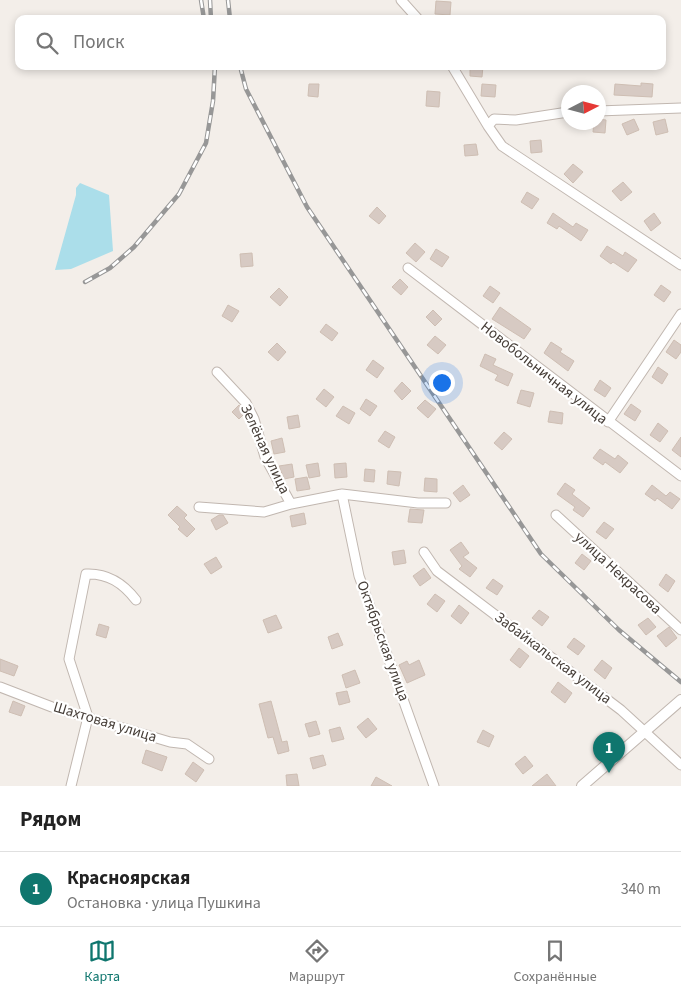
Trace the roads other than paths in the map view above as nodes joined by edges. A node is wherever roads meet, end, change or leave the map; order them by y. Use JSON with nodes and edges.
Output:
{"nodes":[{"id":1,"x":401,"y":0,"type":"edge"},
{"id":2,"x":414,"y":15,"type":"edge"},
{"id":3,"x":454,"y":70,"type":"edge"},
{"id":4,"x":681,"y":108,"type":"edge"},
{"id":5,"x":606,"y":111,"type":"edge"},
{"id":6,"x":561,"y":113,"type":"edge"},
{"id":7,"x":488,"y":126,"type":"junction"},
{"id":8,"x":681,"y":265,"type":"edge"},
{"id":9,"x":408,"y":268,"type":"dead end"},
{"id":10,"x":681,"y":314,"type":"edge"},
{"id":11,"x":217,"y":372,"type":"dead end"},
{"id":12,"x":608,"y":422,"type":"junction"},
{"id":13,"x":681,"y":476,"type":"edge"},
{"id":14,"x":342,"y":494,"type":"junction"},
{"id":15,"x":446,"y":503,"type":"dead end"},
{"id":16,"x":290,"y":504,"type":"junction"},
{"id":17,"x":199,"y":507,"type":"dead end"},
{"id":18,"x":556,"y":515,"type":"dead end"},
{"id":19,"x":424,"y":552,"type":"dead end"},
{"id":20,"x":136,"y":600,"type":"dead end"},
{"id":21,"x":681,"y":630,"type":"edge"},
{"id":22,"x":0,"y":687,"type":"edge"},
{"id":23,"x":681,"y":700,"type":"edge"},
{"id":24,"x":88,"y":717,"type":"junction"},
{"id":25,"x":644,"y":733,"type":"junction"},
{"id":26,"x":209,"y":759,"type":"dead end"},
{"id":27,"x":681,"y":765,"type":"edge"},
{"id":28,"x":71,"y":786,"type":"edge"},
{"id":29,"x":434,"y":786,"type":"edge"},
{"id":30,"x":582,"y":786,"type":"edge"}],
"edges":[{"from":1,"to":2,"type":"street"},
{"from":3,"to":7,"type":"street"},
{"from":4,"to":5,"type":"street"},
{"from":6,"to":7,"type":"street"},
{"from":7,"to":8,"type":"street"},
{"from":9,"to":12,"type":"street","name":"Новобольничная улица"},
{"from":10,"to":12,"type":"street"},
{"from":11,"to":16,"type":"street","name":"Зелёная улица"},
{"from":12,"to":13,"type":"street","name":"Новобольничная улица"},
{"from":14,"to":15,"type":"street","name":"Зелёная улица"},
{"from":14,"to":16,"type":"street","name":"Зелёная улица"},
{"from":14,"to":29,"type":"street","name":"Октябрьская улица"},
{"from":16,"to":17,"type":"street","name":"Зелёная улица"},
{"from":18,"to":21,"type":"street","name":"улица Некрасова"},
{"from":19,"to":25,"type":"street","name":"Забайкальская улица"},
{"from":20,"to":24,"type":"street"},
{"from":22,"to":24,"type":"street","name":"Шахтовая улица"},
{"from":23,"to":25,"type":"street"},
{"from":24,"to":26,"type":"street","name":"Шахтовая улица"},
{"from":24,"to":28,"type":"street"},
{"from":25,"to":27,"type":"street","name":"Забайкальская улица"},
{"from":25,"to":30,"type":"street"}]}
